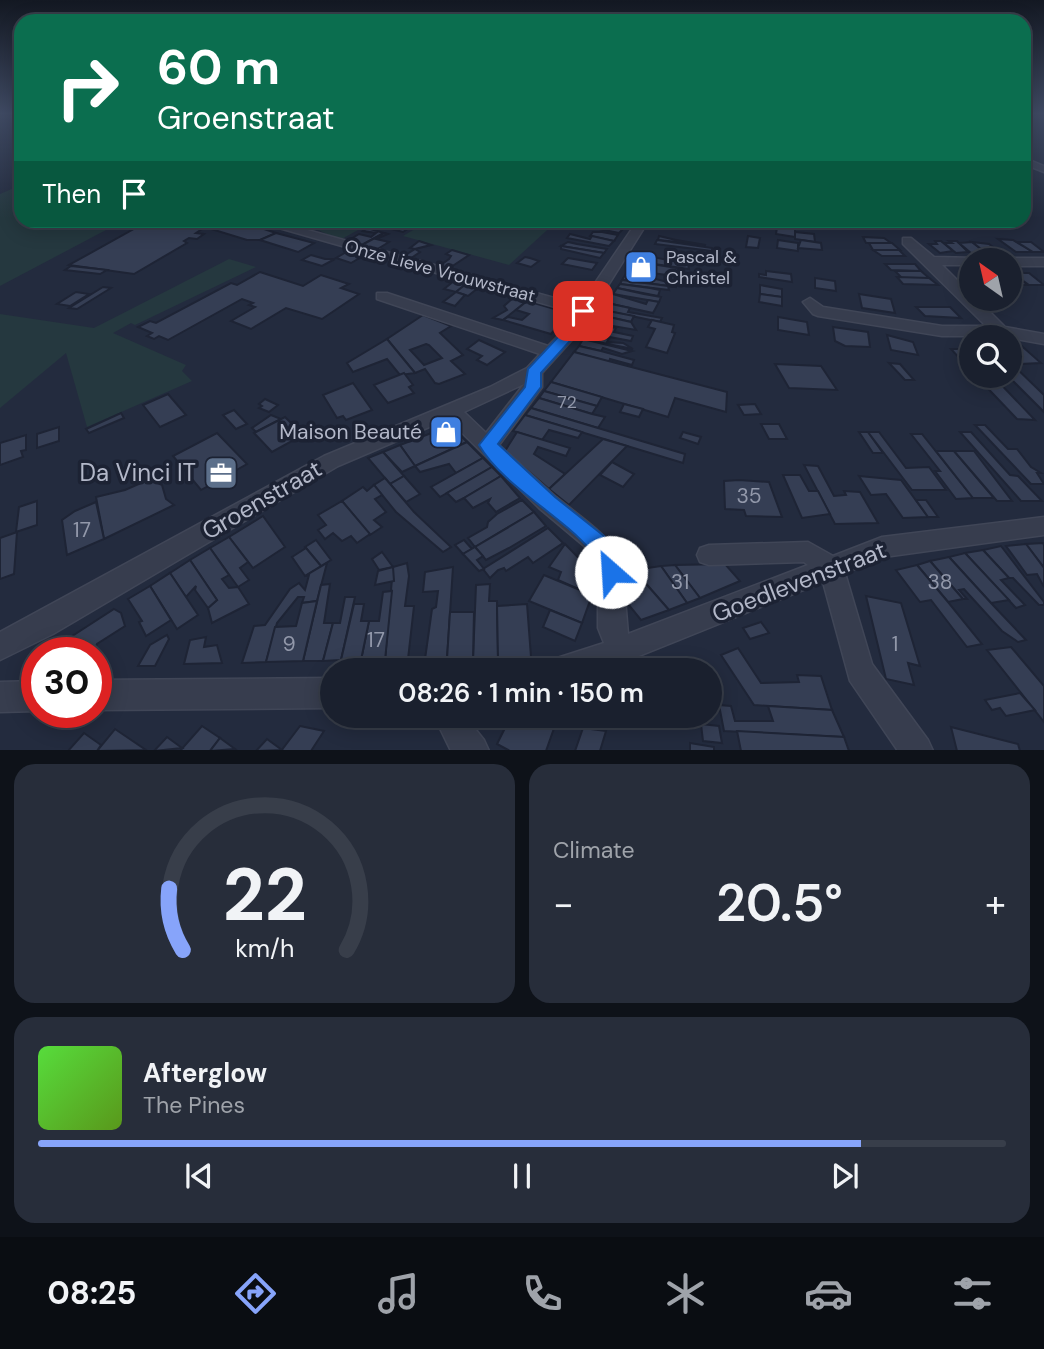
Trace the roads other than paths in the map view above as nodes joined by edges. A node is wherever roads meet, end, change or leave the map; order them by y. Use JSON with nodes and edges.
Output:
{"nodes":[{"id":1,"x":305,"y":228,"type":"edge"},
{"id":2,"x":640,"y":228,"type":"edge"},
{"id":3,"x":907,"y":241,"type":"dead end"},
{"id":4,"x":933,"y":261,"type":"junction"},
{"id":5,"x":959,"y":261,"type":"edge"},
{"id":6,"x":1022,"y":262,"type":"edge"},
{"id":7,"x":1044,"y":262,"type":"edge"},
{"id":8,"x":382,"y":296,"type":"dead end"},
{"id":9,"x":810,"y":302,"type":"dead end"},
{"id":10,"x":583,"y":311,"type":"junction"},
{"id":11,"x":994,"y":325,"type":"edge"},
{"id":12,"x":959,"y":331,"type":"edge"},
{"id":13,"x":1022,"y":335,"type":"edge"},
{"id":14,"x":1044,"y":339,"type":"edge"},
{"id":15,"x":553,"y":353,"type":"junction"},
{"id":16,"x":533,"y":372,"type":"junction"},
{"id":17,"x":450,"y":410,"type":"junction"},
{"id":18,"x":488,"y":445,"type":"junction"},
{"id":19,"x":1044,"y":526,"type":"edge"},
{"id":20,"x":709,"y":555,"type":"dead end"},
{"id":21,"x":832,"y":569,"type":"junction"},
{"id":22,"x":0,"y":646,"type":"edge"},
{"id":23,"x":621,"y":651,"type":"junction"},
{"id":24,"x":0,"y":655,"type":"edge"},
{"id":25,"x":599,"y":658,"type":"edge"},
{"id":26,"x":320,"y":692,"type":"edge"},
{"id":27,"x":112,"y":695,"type":"edge"},
{"id":28,"x":21,"y":696,"type":"edge"},
{"id":29,"x":0,"y":697,"type":"edge"},
{"id":30,"x":455,"y":728,"type":"edge"},
{"id":31,"x":471,"y":750,"type":"edge"},
{"id":32,"x":916,"y":750,"type":"edge"}],
"edges":[{"from":1,"to":10,"type":"street","name":"Onze Lieve Vrouwstraat"},
{"from":2,"to":10,"type":"street","name":"Groenstraat"},
{"from":3,"to":4,"type":"street"},
{"from":4,"to":5,"type":"street"},
{"from":4,"to":11,"type":"street"},
{"from":6,"to":7,"type":"street"},
{"from":8,"to":15,"type":"street"},
{"from":9,"to":12,"type":"street"},
{"from":10,"to":15,"type":"street","name":"Groenstraat"},
{"from":13,"to":14,"type":"street"},
{"from":15,"to":16,"type":"street","name":"Groenstraat"},
{"from":16,"to":17,"type":"street","name":"Groenstraat"},
{"from":16,"to":18,"type":"street","name":"Groenstraat"},
{"from":17,"to":18,"type":"street"},
{"from":17,"to":22,"type":"street","name":"Groenstraat"},
{"from":18,"to":23,"type":"street"},
{"from":19,"to":21,"type":"street","name":"Goedlevenstraat"},
{"from":20,"to":21,"type":"street"},
{"from":21,"to":23,"type":"street","name":"Goedlevenstraat"},
{"from":21,"to":32,"type":"street"},
{"from":22,"to":24,"type":"street"},
{"from":23,"to":25,"type":"street","name":"Goedlevenstraat"},
{"from":26,"to":27,"type":"street"},
{"from":28,"to":29,"type":"street"},
{"from":30,"to":31,"type":"street"}]}
